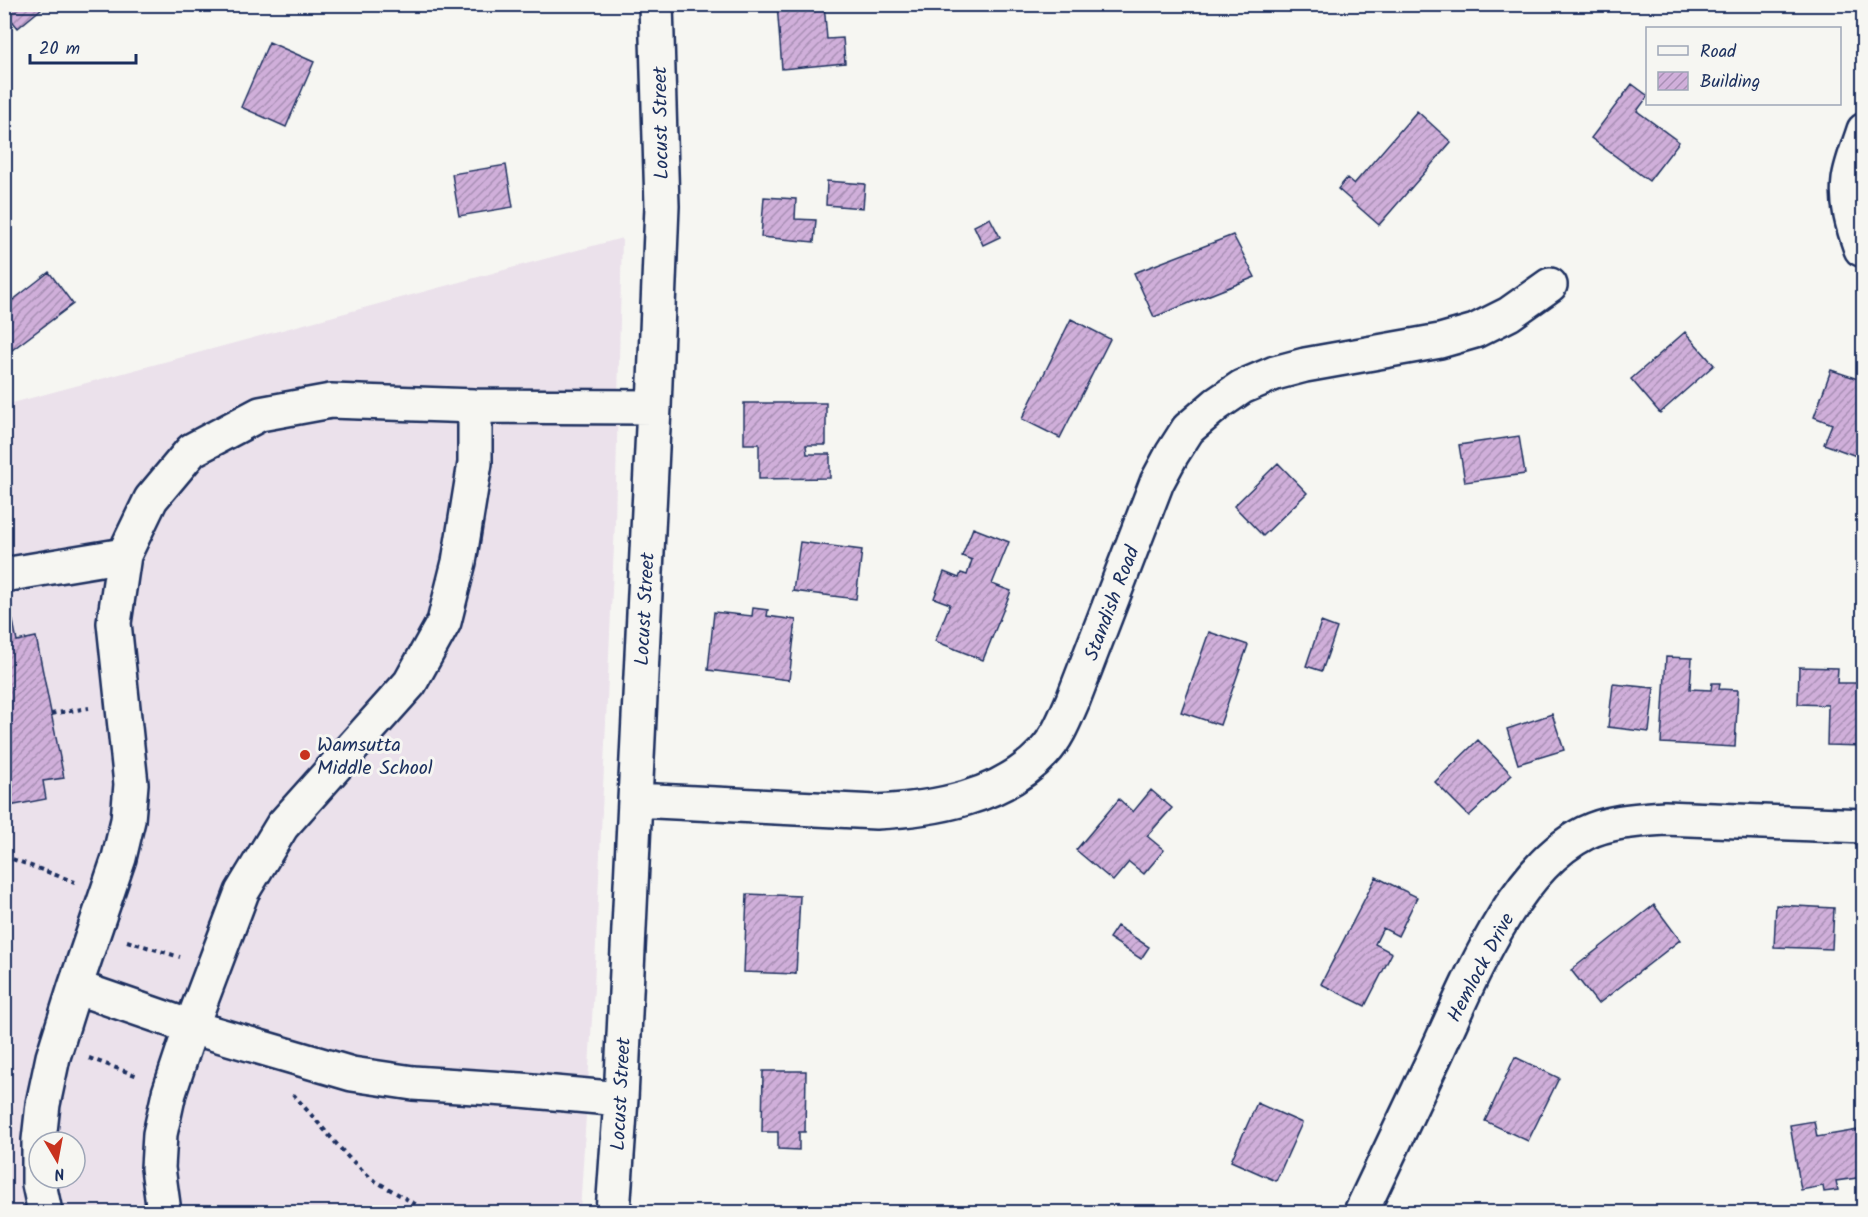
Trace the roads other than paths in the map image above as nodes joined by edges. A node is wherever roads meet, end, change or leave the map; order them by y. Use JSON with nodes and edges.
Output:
{"nodes":[{"id":1,"x":656,"y":4,"type":"edge"},
{"id":2,"x":1863,"y":130,"type":"edge"},
{"id":3,"x":1863,"y":250,"type":"edge"},
{"id":4,"x":1550,"y":285,"type":"dead end"},
{"id":5,"x":475,"y":406,"type":"junction"},
{"id":6,"x":654,"y":407,"type":"junction"},
{"id":7,"x":124,"y":555,"type":"junction"},
{"id":8,"x":4,"y":574,"type":"edge"},
{"id":9,"x":635,"y":800,"type":"junction"},
{"id":10,"x":1863,"y":826,"type":"edge"},
{"id":11,"x":75,"y":987,"type":"junction"},
{"id":12,"x":191,"y":1027,"type":"junction"},
{"id":13,"x":621,"y":1099,"type":"junction"},
{"id":14,"x":45,"y":1212,"type":"edge"},
{"id":15,"x":164,"y":1212,"type":"edge"},
{"id":16,"x":613,"y":1212,"type":"edge"},
{"id":17,"x":1361,"y":1212,"type":"edge"}],
"edges":[{"from":1,"to":6,"type":"street","name":"Locust Street"},
{"from":2,"to":3,"type":"street"},
{"from":4,"to":9,"type":"street","name":"Standish Road"},
{"from":5,"to":6,"type":"street"},
{"from":5,"to":7,"type":"street"},
{"from":5,"to":12,"type":"street"},
{"from":6,"to":9,"type":"street","name":"Locust Street"},
{"from":7,"to":8,"type":"street"},
{"from":7,"to":11,"type":"street"},
{"from":9,"to":13,"type":"street","name":"Locust Street"},
{"from":10,"to":17,"type":"street","name":"Hemlock Drive"},
{"from":11,"to":12,"type":"street"},
{"from":11,"to":14,"type":"street"},
{"from":12,"to":13,"type":"street"},
{"from":12,"to":15,"type":"street"},
{"from":13,"to":16,"type":"street","name":"Locust Street"}]}
